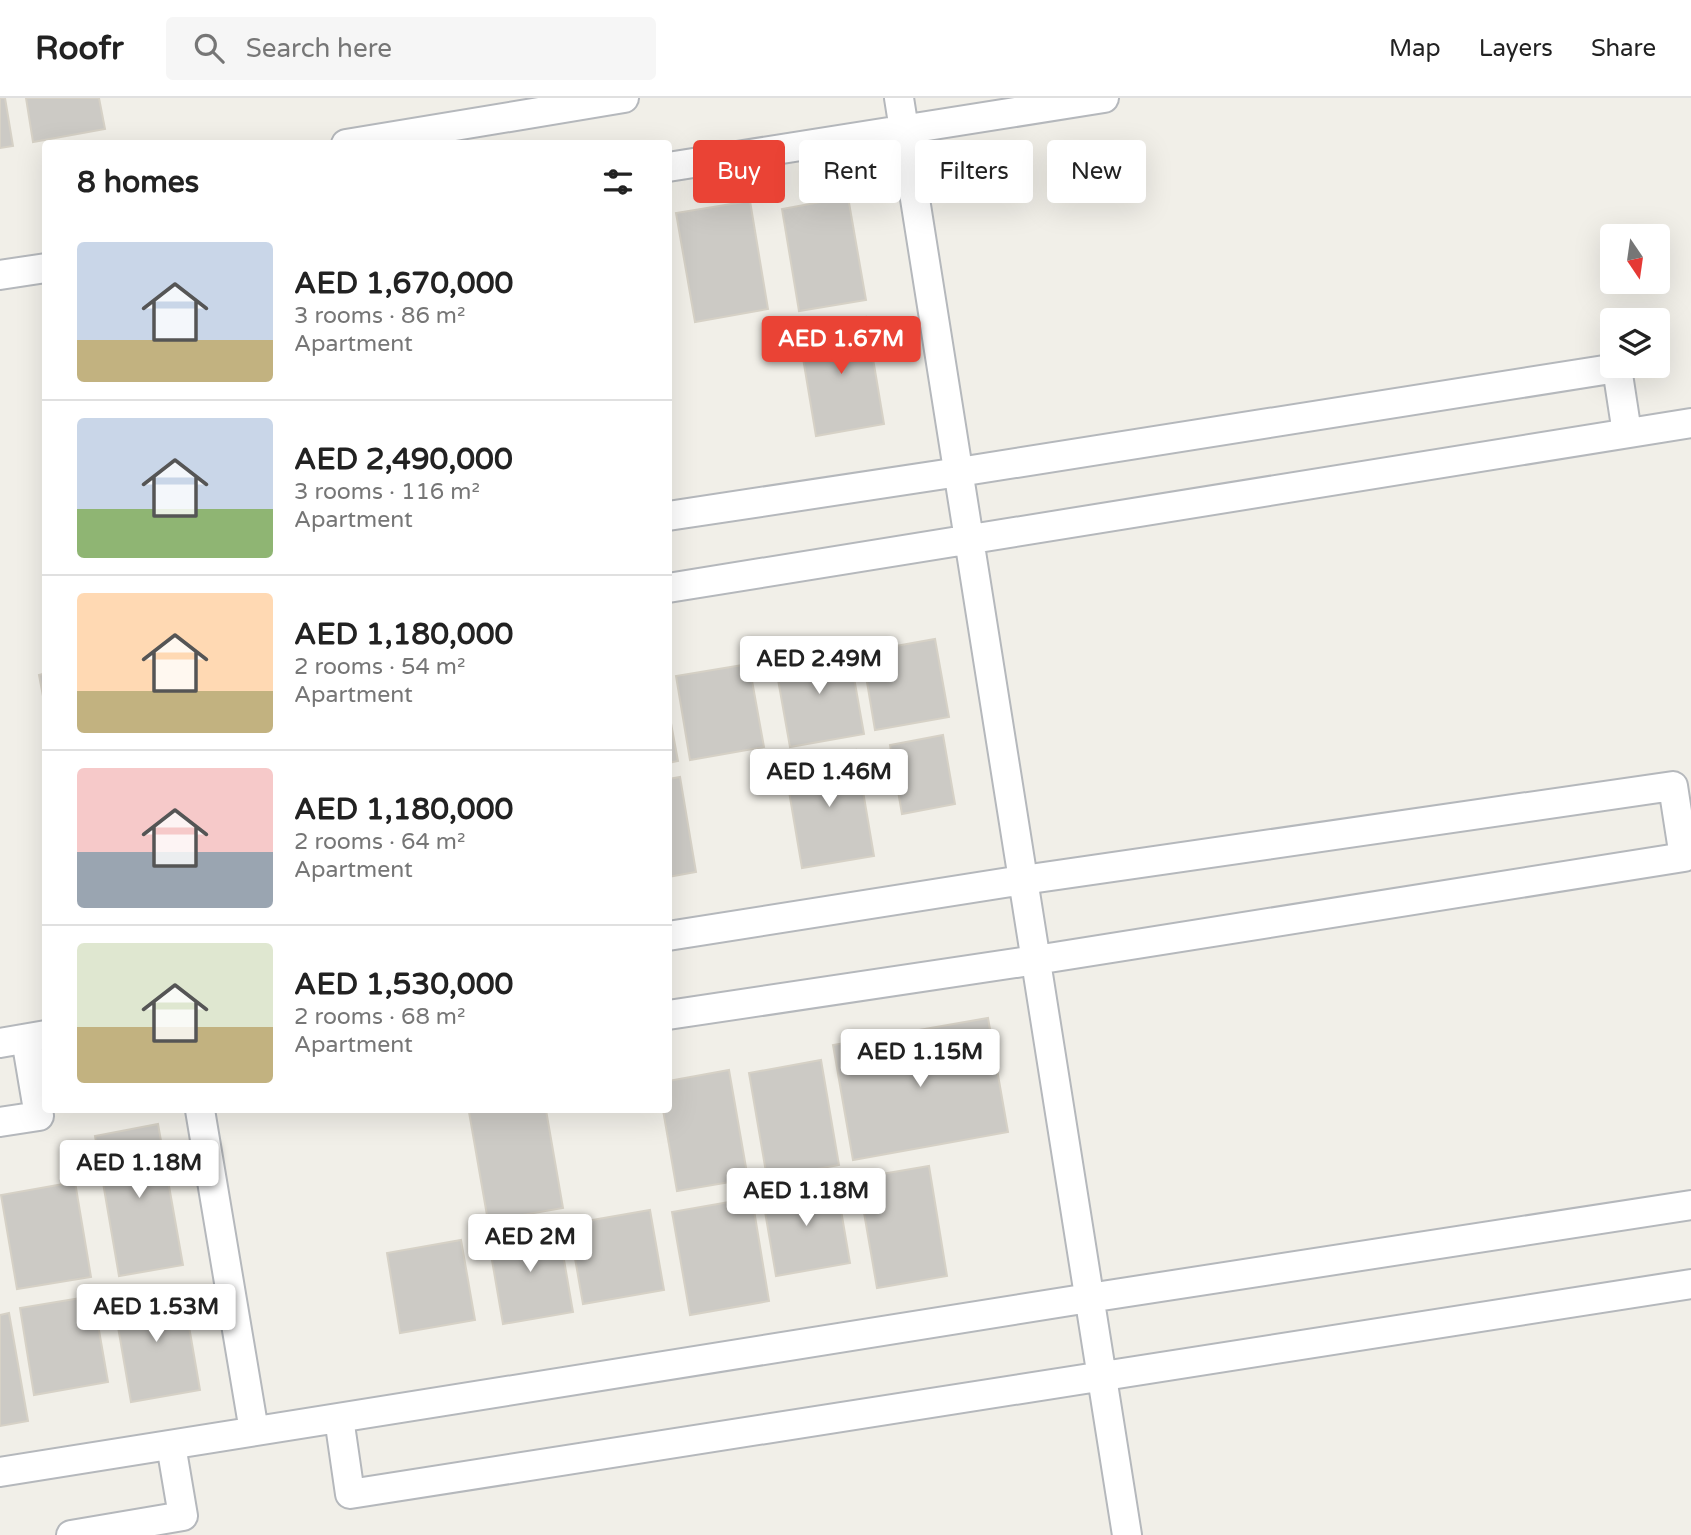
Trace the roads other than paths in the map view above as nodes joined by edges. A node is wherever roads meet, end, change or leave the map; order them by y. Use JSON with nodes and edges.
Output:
{"nodes":[{"id":1,"x":624,"y":98,"type":"edge"},
{"id":2,"x":899,"y":98,"type":"edge"},
{"id":3,"x":1104,"y":98,"type":"edge"},
{"id":4,"x":904,"y":129,"type":"junction"},
{"id":5,"x":370,"y":140,"type":"edge"},
{"id":6,"x":672,"y":166,"type":"edge"},
{"id":7,"x":42,"y":269,"type":"edge"},
{"id":8,"x":0,"y":275,"type":"edge"},
{"id":9,"x":1691,"y":423,"type":"edge"},
{"id":10,"x":1627,"y":433,"type":"junction"},
{"id":11,"x":959,"y":472,"type":"junction"},
{"id":12,"x":672,"y":515,"type":"edge"},
{"id":13,"x":969,"y":540,"type":"junction"},
{"id":14,"x":672,"y":587,"type":"edge"},
{"id":15,"x":1023,"y":880,"type":"junction"},
{"id":16,"x":672,"y":935,"type":"edge"},
{"id":17,"x":1036,"y":960,"type":"junction"},
{"id":18,"x":672,"y":1015,"type":"edge"},
{"id":19,"x":24,"y":1039,"type":"edge"},
{"id":20,"x":201,"y":1113,"type":"edge"},
{"id":21,"x":0,"y":1122,"type":"edge"},
{"id":22,"x":1691,"y":1205,"type":"edge"},
{"id":23,"x":1691,"y":1284,"type":"edge"},
{"id":24,"x":1089,"y":1298,"type":"junction"},
{"id":25,"x":1102,"y":1376,"type":"junction"},
{"id":26,"x":339,"y":1418,"type":"junction"},
{"id":27,"x":254,"y":1431,"type":"junction"},
{"id":28,"x":171,"y":1444,"type":"junction"},
{"id":29,"x":0,"y":1472,"type":"edge"},
{"id":30,"x":71,"y":1535,"type":"edge"},
{"id":31,"x":1127,"y":1535,"type":"edge"}],
"edges":[{"from":1,"to":5,"type":"street"},
{"from":2,"to":4,"type":"street"},
{"from":3,"to":4,"type":"street"},
{"from":4,"to":6,"type":"street"},
{"from":4,"to":11,"type":"street"},
{"from":7,"to":8,"type":"street"},
{"from":9,"to":10,"type":"street"},
{"from":10,"to":11,"type":"street"},
{"from":10,"to":13,"type":"street"},
{"from":11,"to":12,"type":"street"},
{"from":11,"to":13,"type":"street"},
{"from":13,"to":14,"type":"street"},
{"from":13,"to":15,"type":"street"},
{"from":15,"to":16,"type":"street"},
{"from":15,"to":17,"type":"street"},
{"from":15,"to":17,"type":"street"},
{"from":17,"to":18,"type":"street"},
{"from":17,"to":24,"type":"street"},
{"from":19,"to":21,"type":"street"},
{"from":20,"to":27,"type":"street"},
{"from":22,"to":24,"type":"street"},
{"from":23,"to":25,"type":"street"},
{"from":24,"to":25,"type":"street"},
{"from":24,"to":26,"type":"street"},
{"from":25,"to":26,"type":"street"},
{"from":25,"to":31,"type":"street"},
{"from":26,"to":27,"type":"street"},
{"from":27,"to":28,"type":"street"},
{"from":28,"to":29,"type":"street"},
{"from":28,"to":30,"type":"street"}]}
